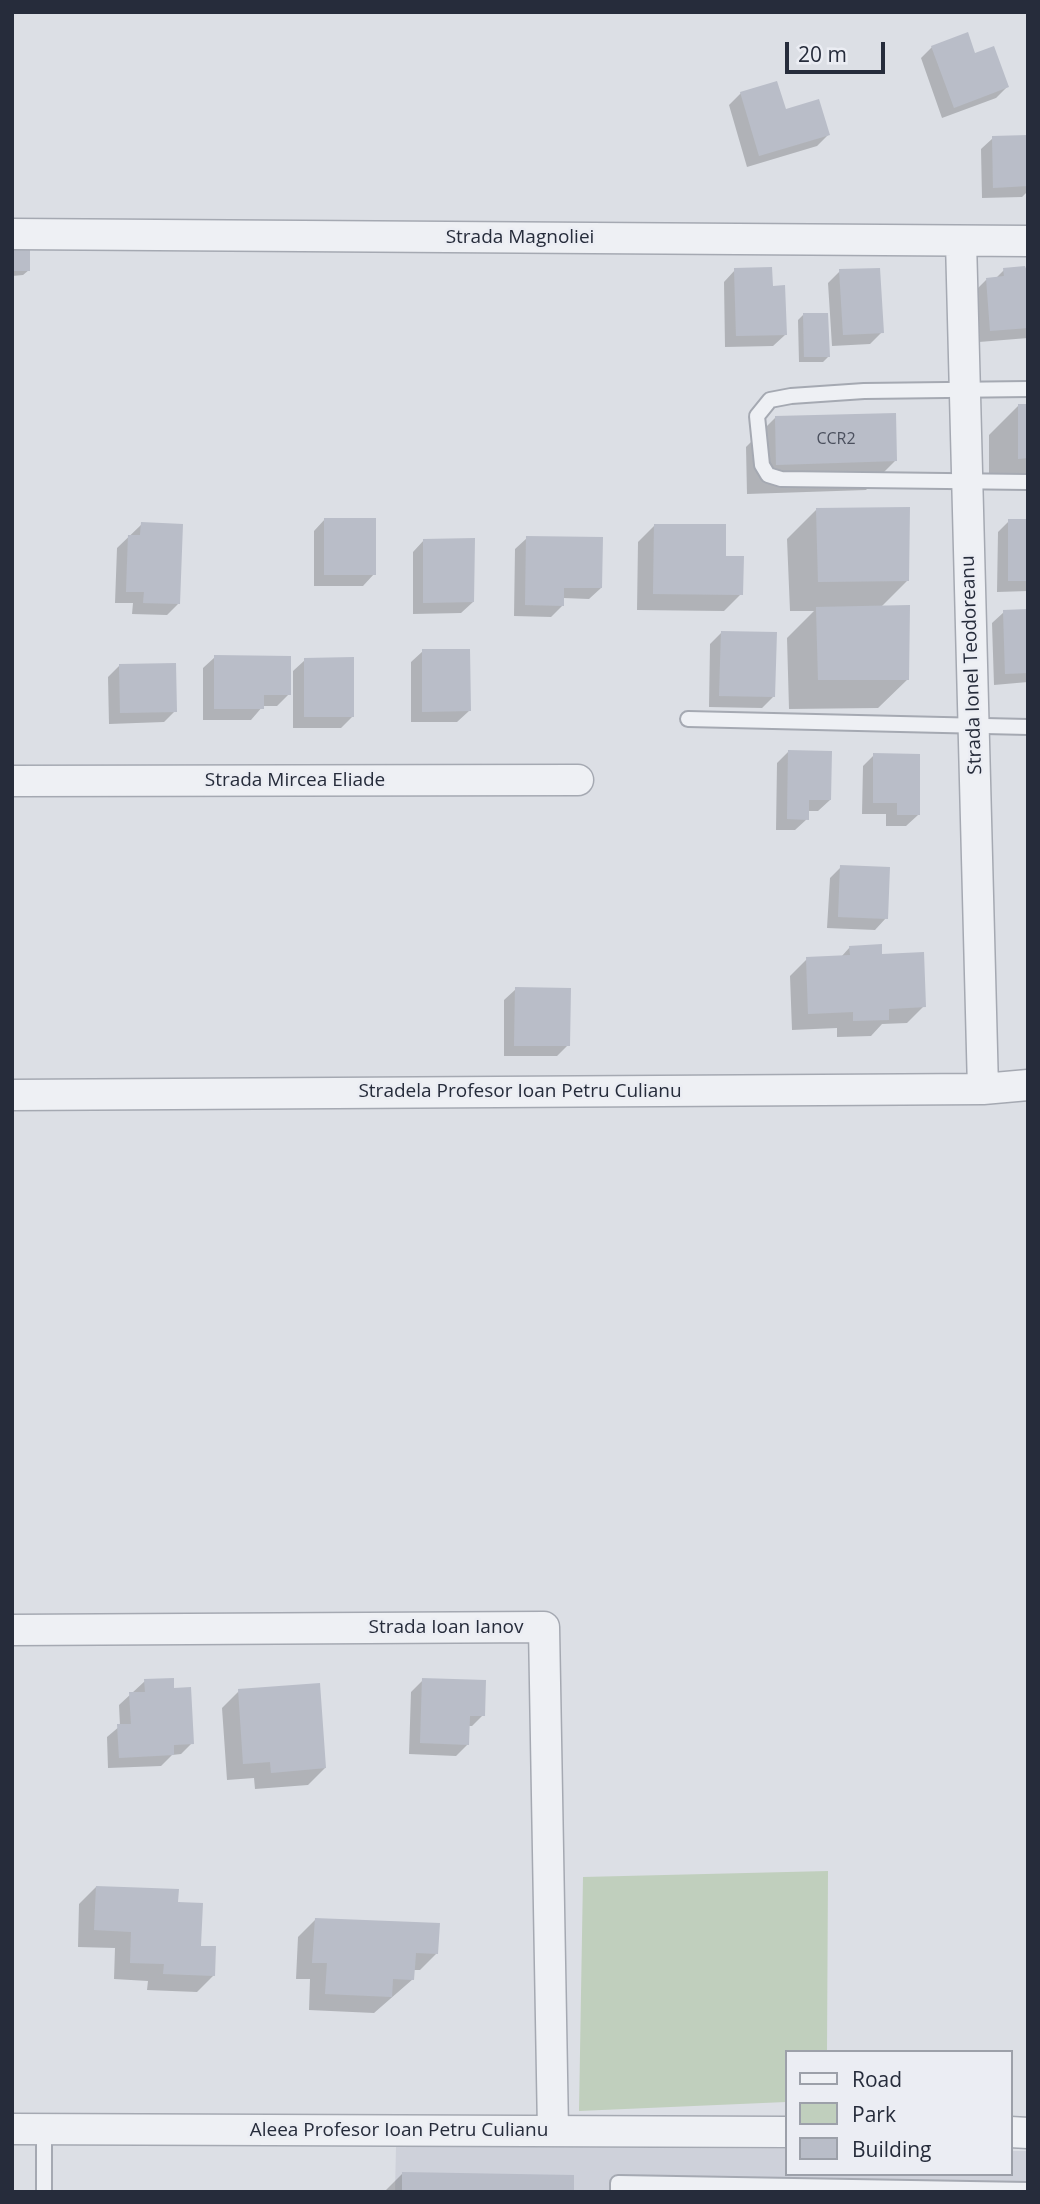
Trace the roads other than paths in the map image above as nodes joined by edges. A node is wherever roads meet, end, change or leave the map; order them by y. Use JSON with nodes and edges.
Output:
{"nodes":[{"id":1,"x":12,"y":234,"type":"edge"},
{"id":2,"x":1028,"y":241,"type":"edge"},
{"id":3,"x":961,"y":242,"type":"junction"},
{"id":4,"x":965,"y":389,"type":"junction"},
{"id":5,"x":1028,"y":389,"type":"edge"},
{"id":6,"x":1028,"y":482,"type":"edge"},
{"id":7,"x":967,"y":483,"type":"junction"},
{"id":8,"x":688,"y":719,"type":"dead end"},
{"id":9,"x":975,"y":727,"type":"junction"},
{"id":10,"x":1028,"y":727,"type":"edge"},
{"id":11,"x":578,"y":780,"type":"dead end"},
{"id":12,"x":12,"y":781,"type":"edge"},
{"id":13,"x":1028,"y":1085,"type":"edge"},
{"id":14,"x":983,"y":1089,"type":"junction"},
{"id":15,"x":12,"y":1095,"type":"edge"},
{"id":16,"x":12,"y":1630,"type":"edge"},
{"id":17,"x":12,"y":2129,"type":"edge"},
{"id":18,"x":44,"y":2130,"type":"junction"},
{"id":19,"x":553,"y":2131,"type":"junction"},
{"id":20,"x":785,"y":2132,"type":"edge"},
{"id":21,"x":1028,"y":2190,"type":"edge"},
{"id":22,"x":44,"y":2192,"type":"edge"},
{"id":23,"x":618,"y":2192,"type":"edge"}],
"edges":[{"from":1,"to":3,"type":"street","name":"Strada Magnoliei"},
{"from":2,"to":3,"type":"street","name":"Strada Magnoliei"},
{"from":3,"to":4,"type":"street","name":"Strada Ionel Teodoreanu"},
{"from":4,"to":5,"type":"lane"},
{"from":4,"to":7,"type":"street","name":"Strada Ionel Teodoreanu"},
{"from":4,"to":7,"type":"lane"},
{"from":6,"to":7,"type":"lane"},
{"from":7,"to":9,"type":"street","name":"Strada Ionel Teodoreanu"},
{"from":8,"to":9,"type":"lane"},
{"from":9,"to":10,"type":"lane"},
{"from":9,"to":14,"type":"street","name":"Strada Ionel Teodoreanu"},
{"from":11,"to":12,"type":"street","name":"Strada Mircea Eliade"},
{"from":13,"to":14,"type":"street","name":"Stradela Profesor Ioan Petru Culianu"},
{"from":14,"to":15,"type":"street","name":"Stradela Profesor Ioan Petru Culianu"},
{"from":16,"to":19,"type":"street","name":"Strada Ioan Ianov"},
{"from":17,"to":18,"type":"street","name":"Aleea Profesor Ioan Petru Culianu"},
{"from":18,"to":19,"type":"street","name":"Aleea Profesor Ioan Petru Culianu"},
{"from":18,"to":22,"type":"lane"},
{"from":19,"to":20,"type":"street","name":"Aleea Profesor Ioan Petru Culianu"},
{"from":21,"to":23,"type":"lane"}]}
